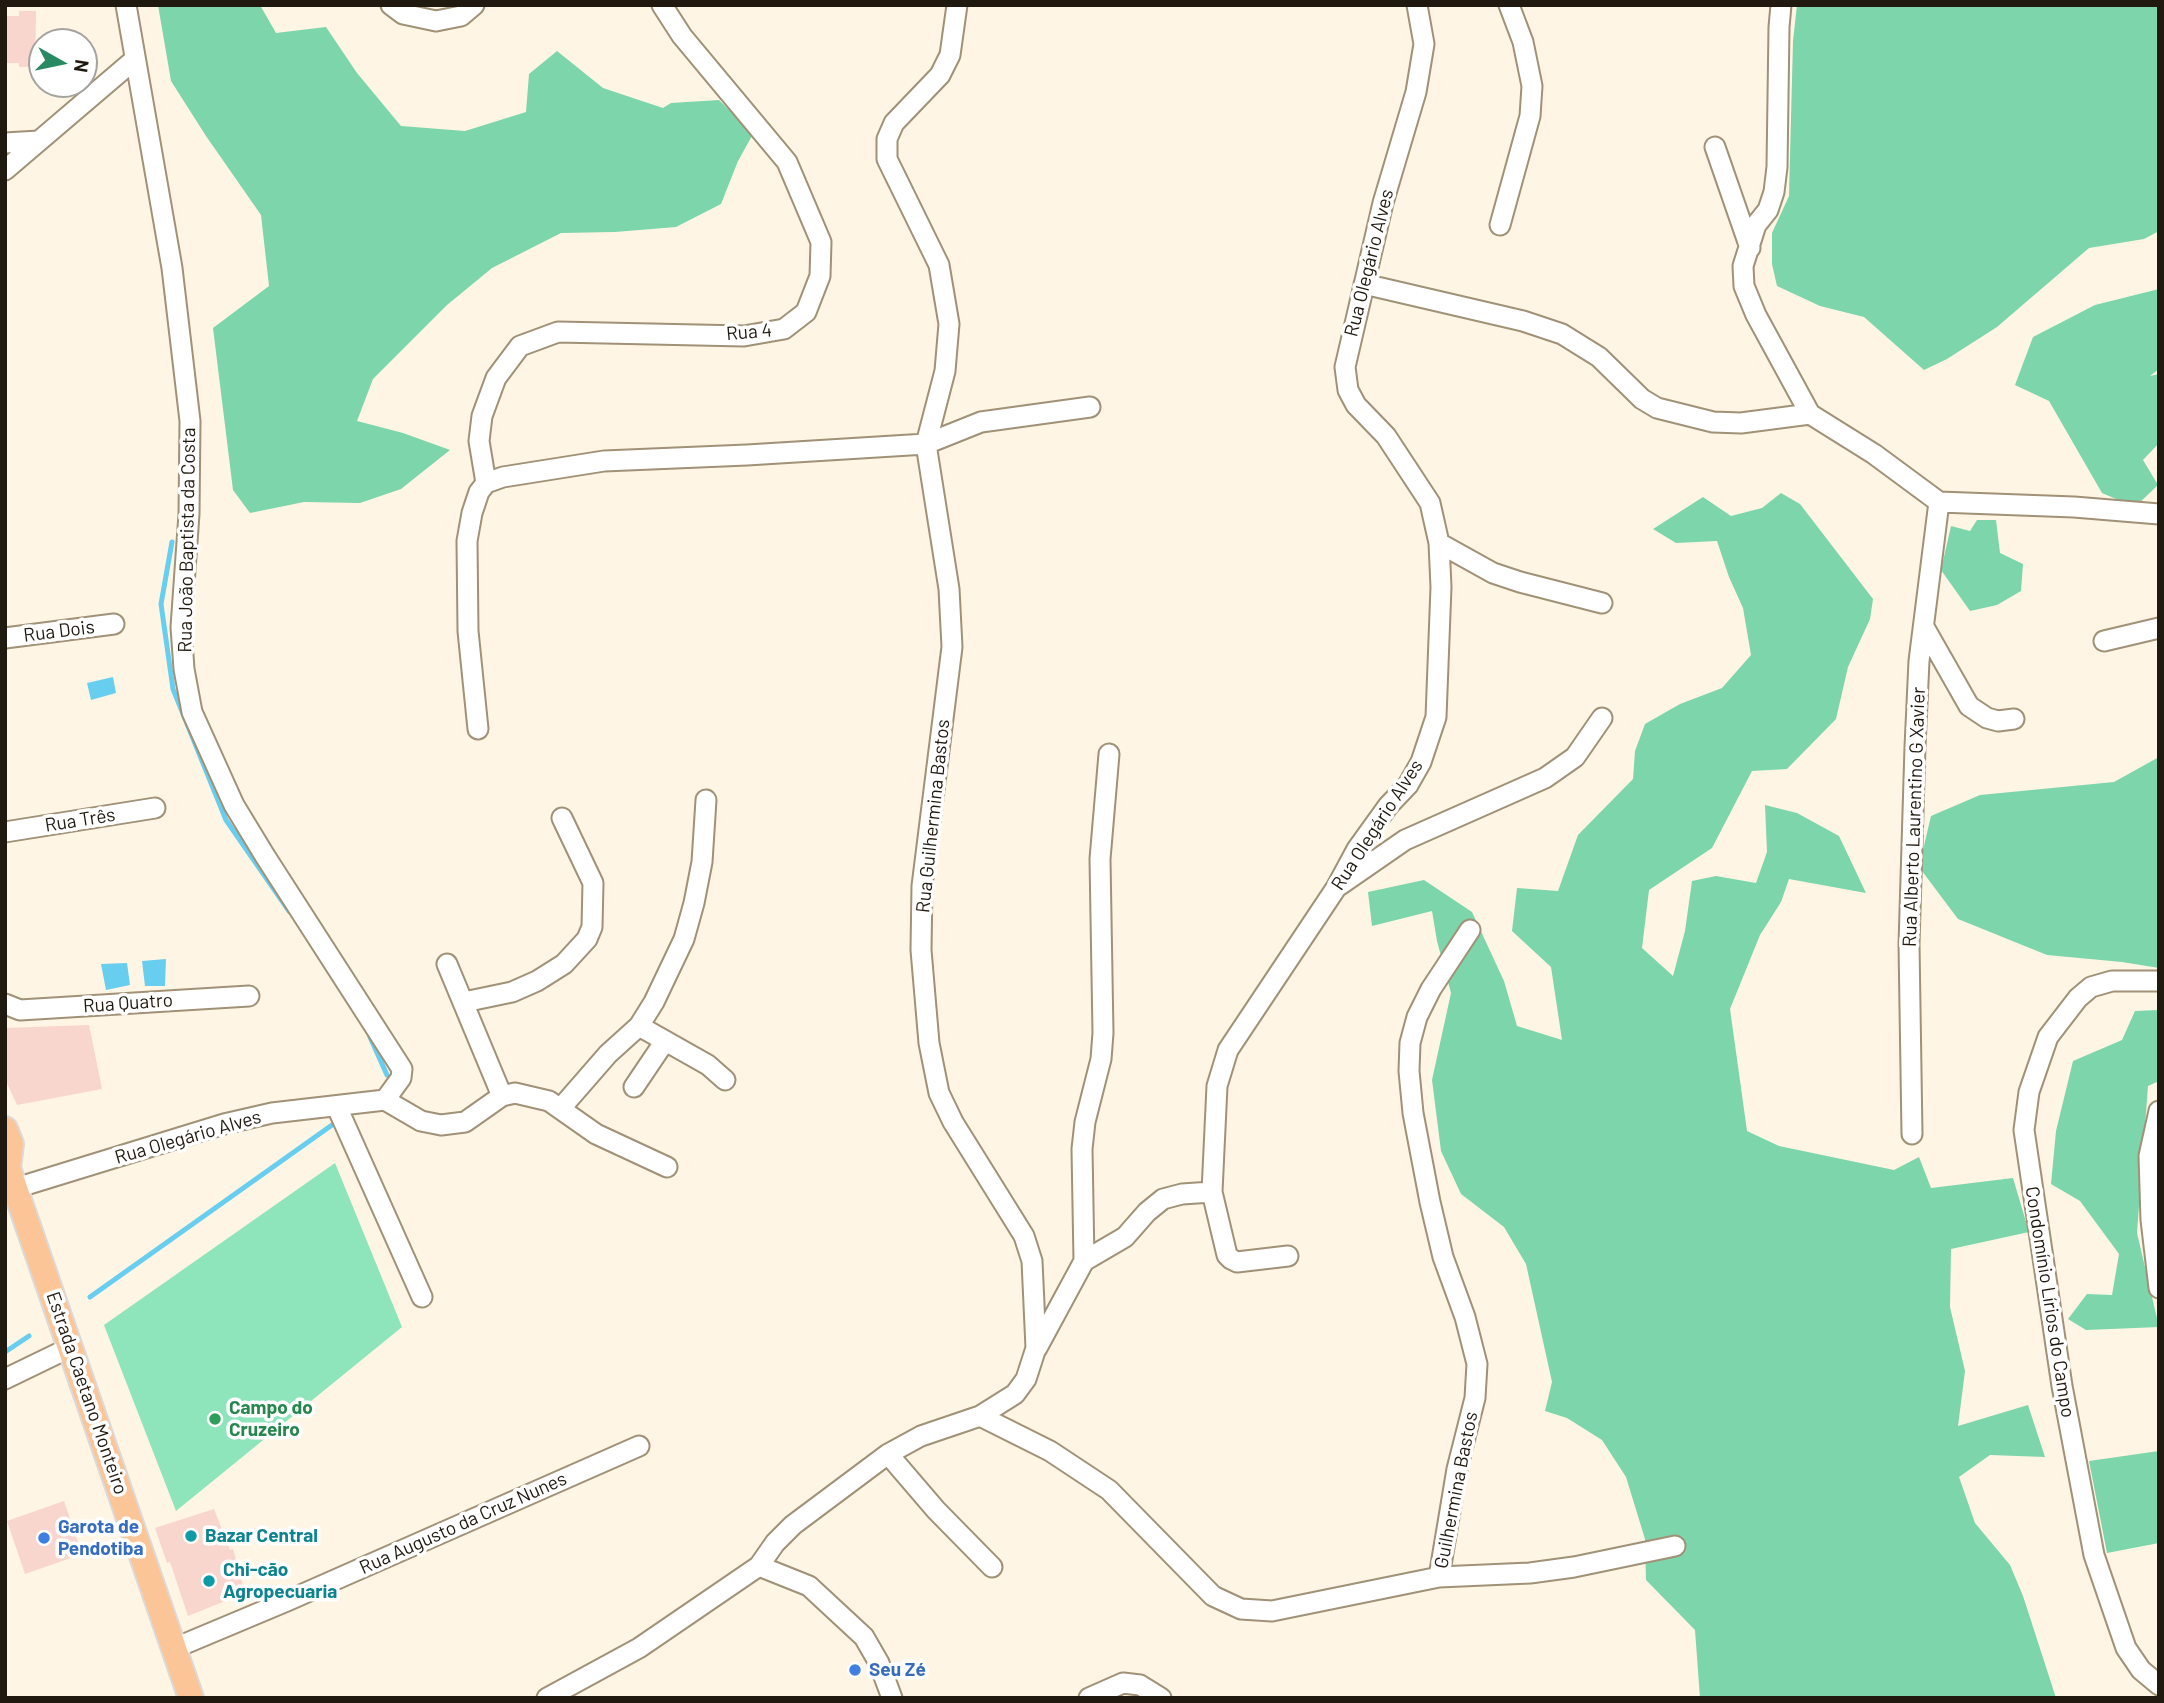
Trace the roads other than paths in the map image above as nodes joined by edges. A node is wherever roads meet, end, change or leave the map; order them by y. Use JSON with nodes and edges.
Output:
{"nodes":[{"id":1,"x":126,"y":5,"type":"edge"},
{"id":2,"x":391,"y":5,"type":"edge"},
{"id":3,"x":474,"y":5,"type":"edge"},
{"id":4,"x":662,"y":5,"type":"edge"},
{"id":5,"x":957,"y":5,"type":"edge"},
{"id":6,"x":1417,"y":5,"type":"edge"},
{"id":7,"x":1510,"y":5,"type":"edge"},
{"id":8,"x":1781,"y":5,"type":"edge"},
{"id":9,"x":134,"y":60,"type":"junction"},
{"id":10,"x":39,"y":141,"type":"junction"},
{"id":11,"x":5,"y":143,"type":"edge"},
{"id":12,"x":1715,"y":147,"type":"dead end"},
{"id":13,"x":5,"y":170,"type":"edge"},
{"id":14,"x":1500,"y":225,"type":"dead end"},
{"id":15,"x":1750,"y":248,"type":"junction"},
{"id":16,"x":1364,"y":284,"type":"junction"},
{"id":17,"x":1090,"y":407,"type":"dead end"},
{"id":18,"x":1810,"y":414,"type":"junction"},
{"id":19,"x":926,"y":444,"type":"junction"},
{"id":20,"x":486,"y":484,"type":"junction"},
{"id":21,"x":1939,"y":502,"type":"junction"},
{"id":22,"x":2159,"y":514,"type":"edge"},
{"id":23,"x":1439,"y":543,"type":"junction"},
{"id":24,"x":1602,"y":603,"type":"dead end"},
{"id":25,"x":114,"y":624,"type":"dead end"},
{"id":26,"x":1924,"y":627,"type":"junction"},
{"id":27,"x":2159,"y":628,"type":"edge"},
{"id":28,"x":5,"y":638,"type":"edge"},
{"id":29,"x":2104,"y":642,"type":"dead end"},
{"id":30,"x":1602,"y":718,"type":"dead end"},
{"id":31,"x":2014,"y":719,"type":"dead end"},
{"id":32,"x":478,"y":729,"type":"dead end"},
{"id":33,"x":1109,"y":754,"type":"dead end"},
{"id":34,"x":706,"y":800,"type":"dead end"},
{"id":35,"x":155,"y":808,"type":"dead end"},
{"id":36,"x":562,"y":818,"type":"dead end"},
{"id":37,"x":5,"y":832,"type":"edge"},
{"id":38,"x":1336,"y":888,"type":"junction"},
{"id":39,"x":1470,"y":930,"type":"dead end"},
{"id":40,"x":447,"y":964,"type":"dead end"},
{"id":41,"x":2159,"y":981,"type":"edge"},
{"id":42,"x":249,"y":996,"type":"dead end"},
{"id":43,"x":464,"y":1002,"type":"junction"},
{"id":44,"x":6,"y":1005,"type":"edge"},
{"id":45,"x":639,"y":1026,"type":"junction"},
{"id":46,"x":665,"y":1041,"type":"junction"},
{"id":47,"x":725,"y":1080,"type":"dead end"},
{"id":48,"x":634,"y":1087,"type":"dead end"},
{"id":49,"x":502,"y":1096,"type":"junction"},
{"id":50,"x":385,"y":1100,"type":"junction"},
{"id":51,"x":337,"y":1107,"type":"junction"},
{"id":52,"x":561,"y":1108,"type":"junction"},
{"id":53,"x":2159,"y":1111,"type":"edge"},
{"id":54,"x":5,"y":1129,"type":"edge"},
{"id":55,"x":1912,"y":1134,"type":"dead end"},
{"id":56,"x":667,"y":1167,"type":"dead end"},
{"id":57,"x":10,"y":1174,"type":"edge"},
{"id":58,"x":1212,"y":1192,"type":"junction"},
{"id":59,"x":1288,"y":1256,"type":"dead end"},
{"id":60,"x":1084,"y":1261,"type":"junction"},
{"id":61,"x":2159,"y":1288,"type":"edge"},
{"id":62,"x":422,"y":1297,"type":"dead end"},
{"id":63,"x":71,"y":1347,"type":"junction"},
{"id":64,"x":1036,"y":1348,"type":"junction"},
{"id":65,"x":5,"y":1378,"type":"edge"},
{"id":66,"x":980,"y":1416,"type":"junction"},
{"id":67,"x":639,"y":1446,"type":"dead end"},
{"id":68,"x":888,"y":1454,"type":"junction"},
{"id":69,"x":1675,"y":1546,"type":"dead end"},
{"id":70,"x":759,"y":1566,"type":"junction"},
{"id":71,"x":992,"y":1567,"type":"dead end"},
{"id":72,"x":1439,"y":1577,"type":"junction"},
{"id":73,"x":175,"y":1648,"type":"junction"},
{"id":74,"x":2159,"y":1685,"type":"edge"},
{"id":75,"x":191,"y":1698,"type":"edge"},
{"id":76,"x":547,"y":1698,"type":"edge"},
{"id":77,"x":892,"y":1698,"type":"edge"},
{"id":78,"x":1088,"y":1698,"type":"edge"},
{"id":79,"x":1161,"y":1698,"type":"edge"}],
"edges":[{"from":1,"to":9,"type":"street","name":"Rua João Baptista da Costa"},
{"from":2,"to":3,"type":"street"},
{"from":4,"to":20,"type":"street","name":"Rua 4"},
{"from":5,"to":19,"type":"street"},
{"from":6,"to":16,"type":"street","name":"Rua Olegário Alves"},
{"from":7,"to":14,"type":"street"},
{"from":8,"to":15,"type":"street"},
{"from":9,"to":10,"type":"street"},
{"from":9,"to":50,"type":"street","name":"Rua João Baptista da Costa"},
{"from":10,"to":11,"type":"street"},
{"from":10,"to":13,"type":"street"},
{"from":12,"to":15,"type":"street"},
{"from":15,"to":18,"type":"street"},
{"from":16,"to":18,"type":"street"},
{"from":16,"to":23,"type":"street","name":"Rua Olegário Alves"},
{"from":17,"to":19,"type":"street"},
{"from":18,"to":21,"type":"street"},
{"from":19,"to":20,"type":"street"},
{"from":19,"to":64,"type":"street","name":"Rua Guilhermina Bastos"},
{"from":20,"to":32,"type":"street"},
{"from":21,"to":22,"type":"street"},
{"from":21,"to":26,"type":"street","name":"Rua Alberto Laurentino G Xavier"},
{"from":23,"to":24,"type":"street"},
{"from":23,"to":38,"type":"street","name":"Rua Olegário Alves"},
{"from":25,"to":28,"type":"street","name":"Rua Dois"},
{"from":26,"to":31,"type":"street"},
{"from":26,"to":55,"type":"street","name":"Rua Alberto Laurentino G Xavier"},
{"from":27,"to":29,"type":"street"},
{"from":30,"to":38,"type":"street"},
{"from":33,"to":60,"type":"street"},
{"from":34,"to":45,"type":"street"},
{"from":35,"to":37,"type":"street","name":"Rua Três"},
{"from":36,"to":43,"type":"street"},
{"from":38,"to":58,"type":"street","name":"Rua Olegário Alves"},
{"from":39,"to":72,"type":"street","name":"Guilhermina Bastos"},
{"from":40,"to":43,"type":"street"},
{"from":41,"to":74,"type":"street","name":"Condomínio Lírios do Campo"},
{"from":42,"to":44,"type":"street","name":"Rua Quatro"},
{"from":43,"to":49,"type":"street"},
{"from":45,"to":46,"type":"street"},
{"from":45,"to":52,"type":"street"},
{"from":46,"to":47,"type":"street"},
{"from":46,"to":48,"type":"street"},
{"from":49,"to":50,"type":"street"},
{"from":49,"to":52,"type":"street"},
{"from":50,"to":51,"type":"street","name":"Rua Olegário Alves"},
{"from":51,"to":57,"type":"street","name":"Rua Olegário Alves"},
{"from":51,"to":62,"type":"street"},
{"from":52,"to":56,"type":"street"},
{"from":53,"to":61,"type":"street"},
{"from":54,"to":57,"type":"main road","name":"Estrada Caetano Monteiro"},
{"from":57,"to":63,"type":"main road","name":"Estrada Caetano Monteiro"},
{"from":58,"to":59,"type":"street","name":"Rua Olegário Alves"},
{"from":58,"to":60,"type":"street"},
{"from":60,"to":64,"type":"street"},
{"from":63,"to":65,"type":"street"},
{"from":63,"to":73,"type":"main road","name":"Estrada Caetano Monteiro"},
{"from":64,"to":66,"type":"street","name":"Rua Guilhermina Bastos"},
{"from":66,"to":68,"type":"street","name":"Rua Guilhermina Bastos"},
{"from":66,"to":72,"type":"street","name":"Guilhermina Bastos"},
{"from":67,"to":73,"type":"street","name":"Rua Augusto da Cruz Nunes"},
{"from":68,"to":70,"type":"street","name":"Rua Guilhermina Bastos"},
{"from":68,"to":71,"type":"street"},
{"from":69,"to":72,"type":"street"},
{"from":70,"to":76,"type":"street","name":"Rua Guilhermina Bastos"},
{"from":70,"to":77,"type":"street"},
{"from":73,"to":75,"type":"main road","name":"Estrada Caetano Monteiro"},
{"from":78,"to":79,"type":"street"}]}
